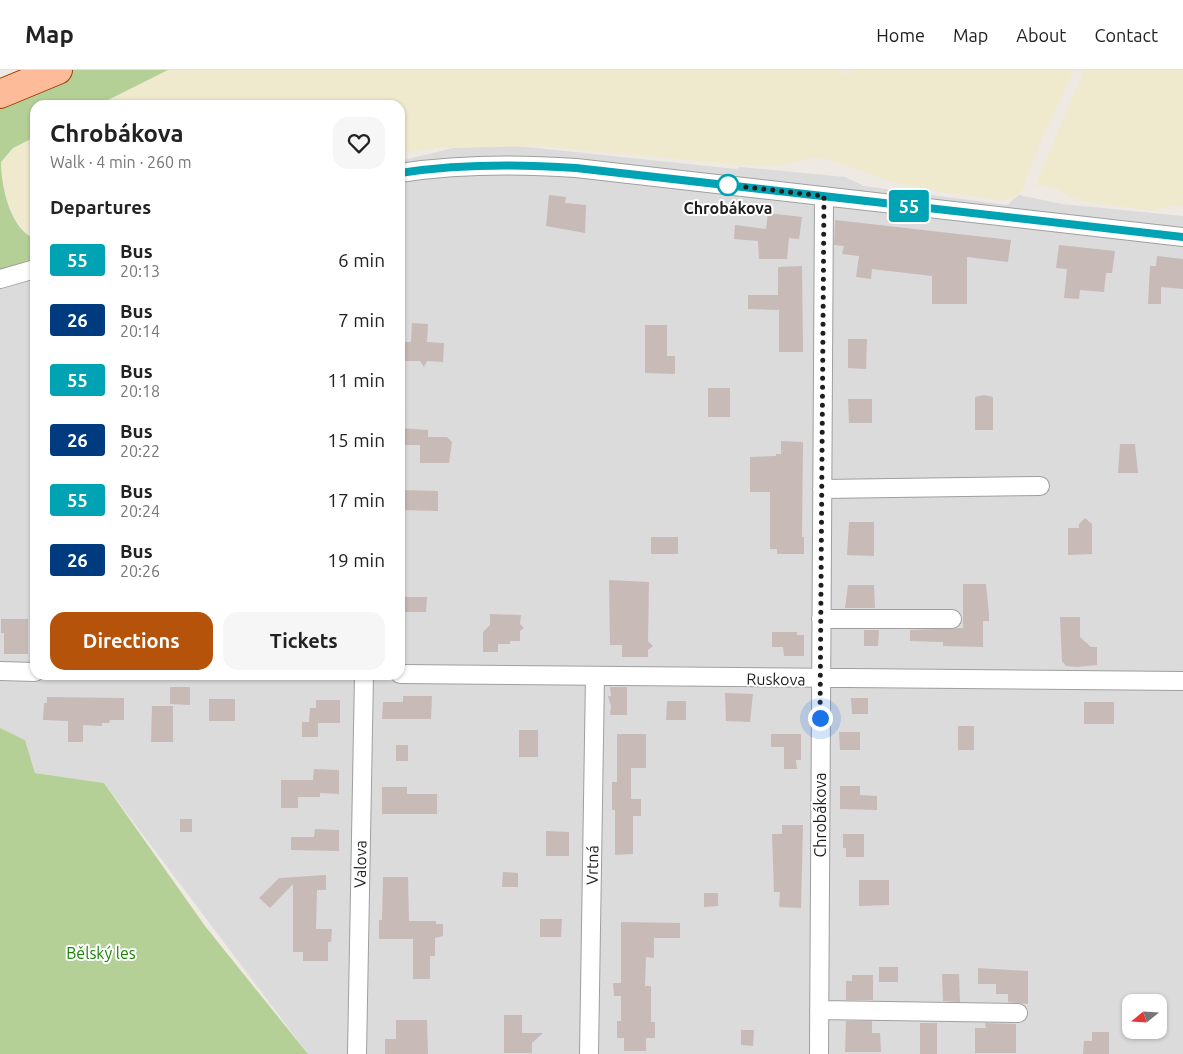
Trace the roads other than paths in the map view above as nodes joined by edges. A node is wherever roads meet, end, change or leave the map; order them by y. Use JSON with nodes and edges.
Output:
{"nodes":[{"id":1,"x":58,"y":70,"type":"edge"},
{"id":2,"x":0,"y":94,"type":"edge"},
{"id":3,"x":405,"y":172,"type":"edge"},
{"id":4,"x":824,"y":196,"type":"junction"},
{"id":5,"x":1183,"y":237,"type":"edge"},
{"id":6,"x":30,"y":270,"type":"edge"},
{"id":7,"x":0,"y":279,"type":"edge"},
{"id":8,"x":1040,"y":486,"type":"dead end"},
{"id":9,"x":822,"y":489,"type":"junction"},
{"id":10,"x":952,"y":619,"type":"dead end"},
{"id":11,"x":821,"y":620,"type":"junction"},
{"id":12,"x":0,"y":671,"type":"edge"},
{"id":13,"x":30,"y":672,"type":"edge"},
{"id":14,"x":405,"y":674,"type":"edge"},
{"id":15,"x":595,"y":676,"type":"junction"},
{"id":16,"x":821,"y":679,"type":"junction"},
{"id":17,"x":364,"y":680,"type":"edge"},
{"id":18,"x":1183,"y":681,"type":"edge"},
{"id":19,"x":819,"y":1010,"type":"junction"},
{"id":20,"x":1018,"y":1013,"type":"dead end"},
{"id":21,"x":357,"y":1054,"type":"edge"},
{"id":22,"x":589,"y":1054,"type":"edge"},
{"id":23,"x":819,"y":1054,"type":"edge"}],
"edges":[{"from":1,"to":2,"type":"main road"},
{"from":3,"to":4,"type":"street"},
{"from":4,"to":5,"type":"street"},
{"from":4,"to":9,"type":"street","name":"Chrobákova"},
{"from":6,"to":7,"type":"street"},
{"from":8,"to":9,"type":"street"},
{"from":9,"to":11,"type":"street","name":"Chrobákova"},
{"from":10,"to":11,"type":"street"},
{"from":11,"to":16,"type":"street","name":"Chrobákova"},
{"from":12,"to":13,"type":"street"},
{"from":14,"to":15,"type":"street","name":"Ruskova"},
{"from":15,"to":16,"type":"street","name":"Ruskova"},
{"from":15,"to":22,"type":"street","name":"Vrtná"},
{"from":16,"to":18,"type":"street","name":"Ruskova"},
{"from":16,"to":19,"type":"street","name":"Chrobákova"},
{"from":17,"to":21,"type":"street","name":"Valova"},
{"from":19,"to":20,"type":"street"},
{"from":19,"to":23,"type":"street","name":"Chrobákova"}]}
